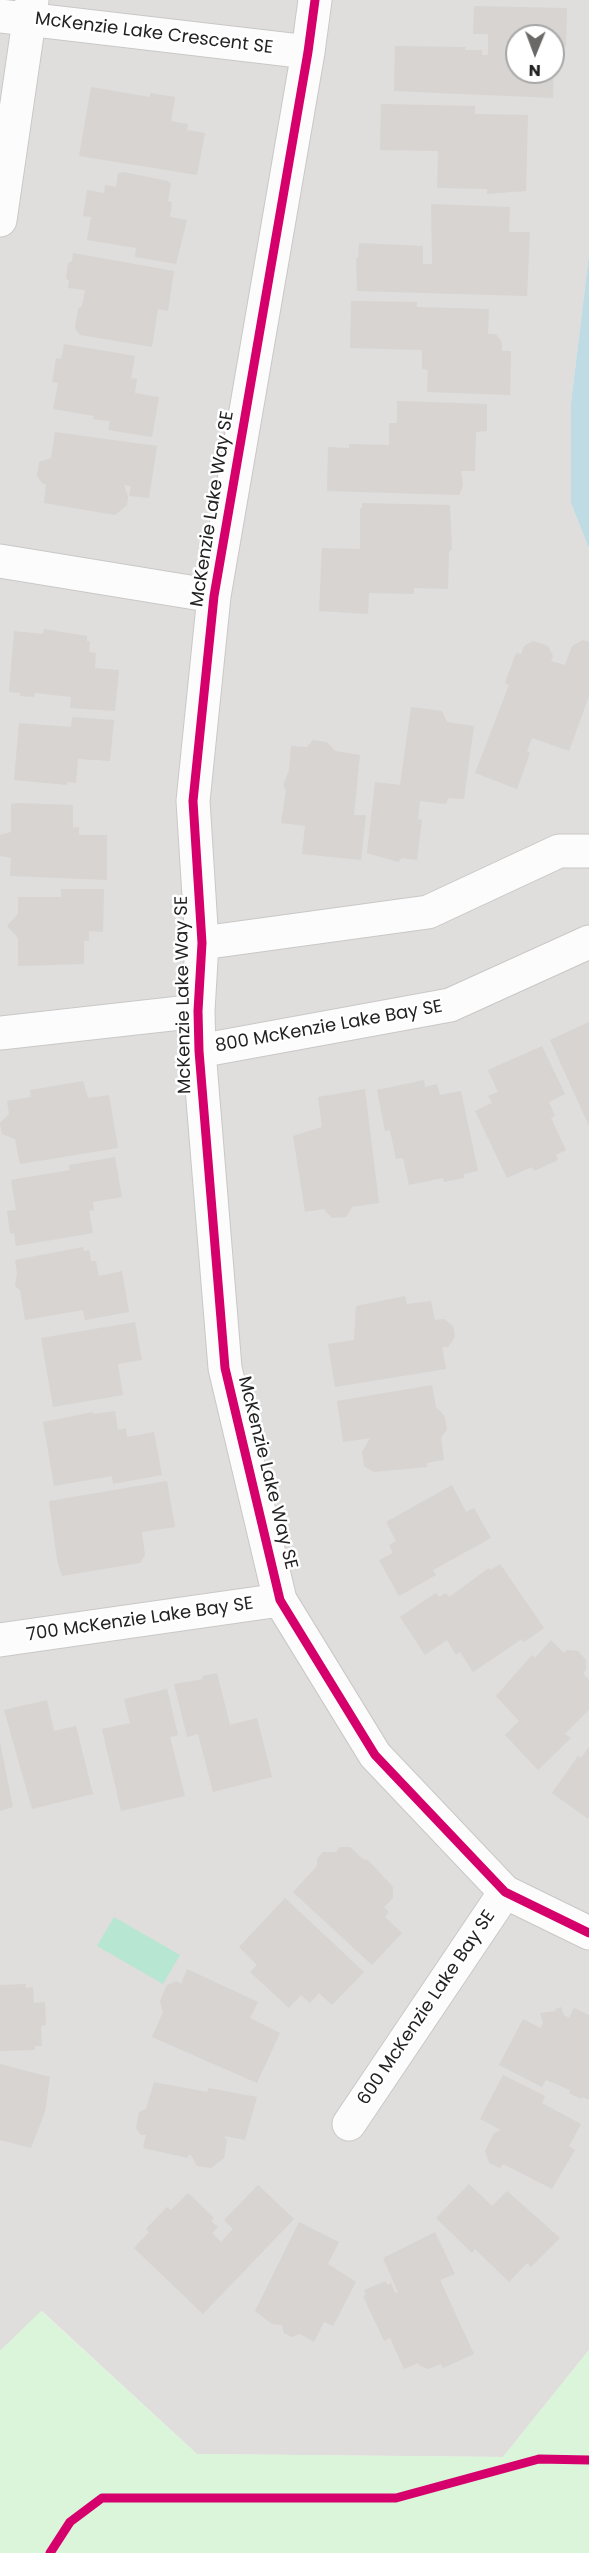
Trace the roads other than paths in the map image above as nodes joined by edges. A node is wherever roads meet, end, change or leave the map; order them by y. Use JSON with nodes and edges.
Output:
{"nodes":[{"id":1,"x":315,"y":0,"type":"edge"},
{"id":2,"x":21,"y":12,"type":"edge"},
{"id":3,"x":308,"y":52,"type":"junction"},
{"id":4,"x":0,"y":220,"type":"edge"},
{"id":5,"x":0,"y":561,"type":"edge"},
{"id":6,"x":214,"y":596,"type":"junction"},
{"id":7,"x":589,"y":851,"type":"edge"},
{"id":8,"x":589,"y":942,"type":"edge"},
{"id":9,"x":202,"y":943,"type":"junction"},
{"id":10,"x":198,"y":1011,"type":"junction"},
{"id":11,"x":0,"y":1033,"type":"edge"},
{"id":12,"x":199,"y":1051,"type":"junction"},
{"id":13,"x":280,"y":1600,"type":"junction"},
{"id":14,"x":0,"y":1640,"type":"edge"},
{"id":15,"x":505,"y":1892,"type":"junction"},
{"id":16,"x":589,"y":1933,"type":"edge"},
{"id":17,"x":350,"y":2124,"type":"dead end"}],
"edges":[{"from":1,"to":3,"type":"street","name":"McKenzie Lake Way SE"},
{"from":2,"to":3,"type":"street","name":"McKenzie Lake Crescent SE"},
{"from":2,"to":4,"type":"street"},
{"from":3,"to":6,"type":"street","name":"McKenzie Lake Way SE"},
{"from":5,"to":6,"type":"street"},
{"from":6,"to":9,"type":"street","name":"McKenzie Lake Way SE"},
{"from":7,"to":9,"type":"street"},
{"from":8,"to":12,"type":"street","name":"800 McKenzie Lake Bay SE"},
{"from":9,"to":10,"type":"street","name":"McKenzie Lake Way SE"},
{"from":10,"to":11,"type":"street"},
{"from":10,"to":12,"type":"street","name":"McKenzie Lake Way SE"},
{"from":12,"to":13,"type":"street","name":"McKenzie Lake Way SE"},
{"from":13,"to":14,"type":"street","name":"700 McKenzie Lake Bay SE"},
{"from":13,"to":15,"type":"street","name":"McKenzie Lake Way SE"},
{"from":15,"to":16,"type":"street","name":"McKenzie Lake Way SE"},
{"from":15,"to":17,"type":"street","name":"600 McKenzie Lake Bay SE"}]}
